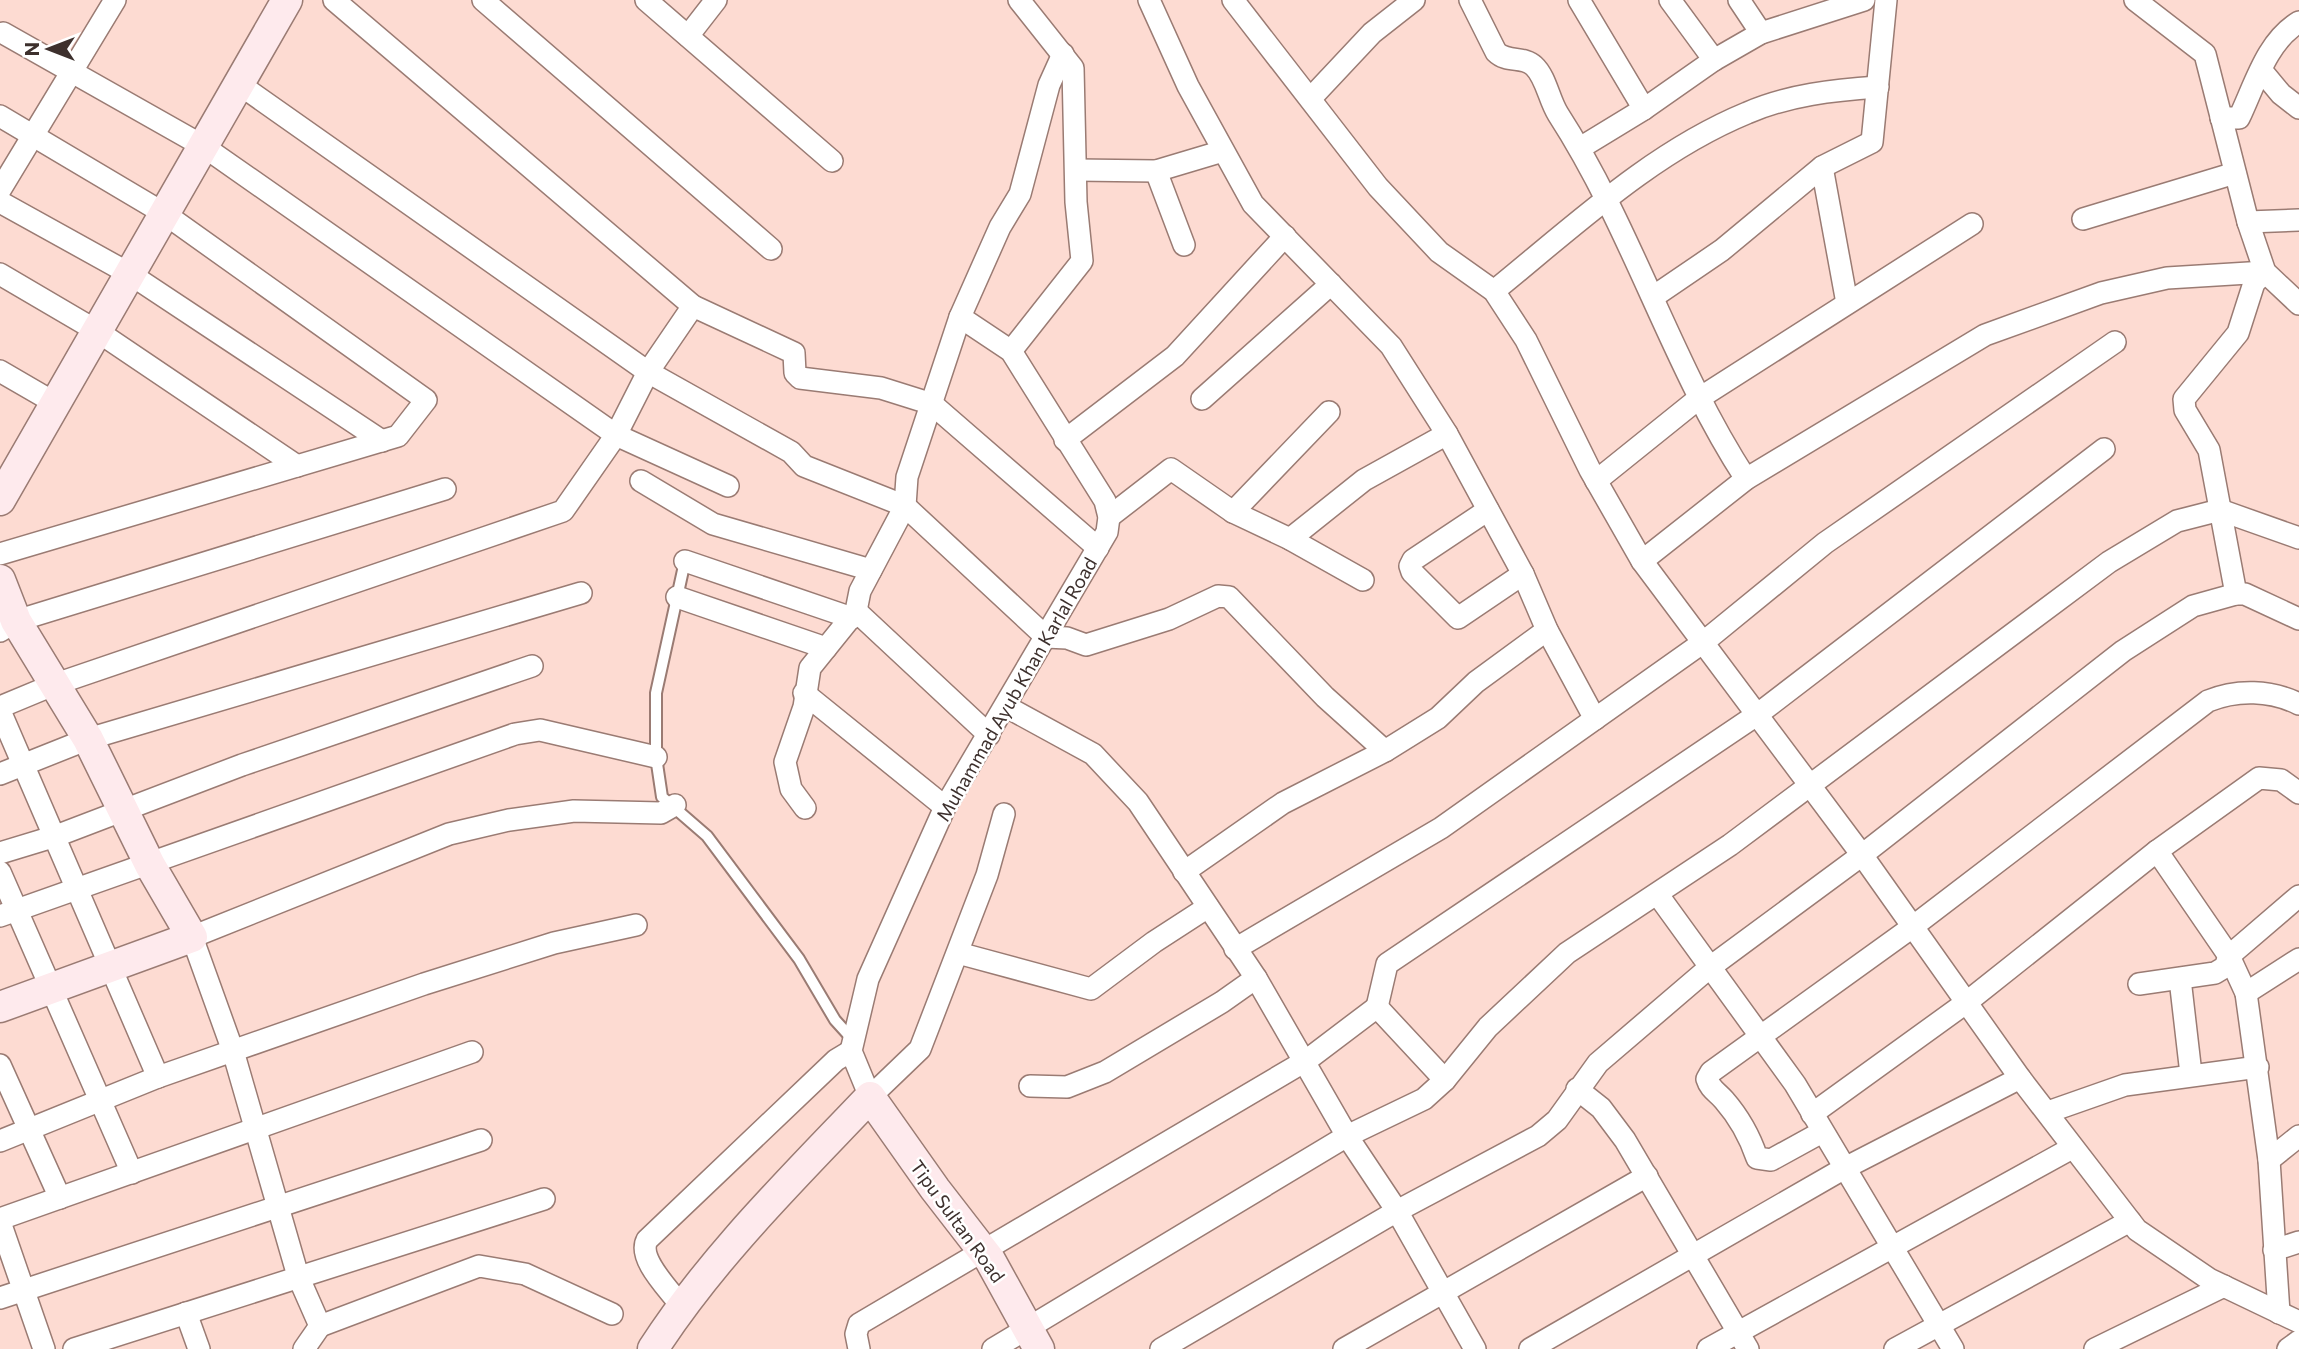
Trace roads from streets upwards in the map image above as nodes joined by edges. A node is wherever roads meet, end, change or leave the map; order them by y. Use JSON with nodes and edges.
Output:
{"nodes":[{"id":1,"x":114,"y":0,"type":"edge"},
{"id":2,"x":287,"y":0,"type":"edge"},
{"id":3,"x":334,"y":0,"type":"edge"},
{"id":4,"x":483,"y":0,"type":"edge"},
{"id":5,"x":646,"y":0,"type":"edge"},
{"id":6,"x":716,"y":0,"type":"edge"},
{"id":7,"x":1019,"y":0,"type":"edge"},
{"id":8,"x":1149,"y":0,"type":"edge"},
{"id":9,"x":1233,"y":0,"type":"edge"},
{"id":10,"x":1414,"y":0,"type":"edge"},
{"id":11,"x":1470,"y":0,"type":"edge"},
{"id":12,"x":1579,"y":0,"type":"edge"},
{"id":13,"x":1670,"y":0,"type":"edge"},
{"id":14,"x":1739,"y":0,"type":"edge"},
{"id":15,"x":1864,"y":0,"type":"edge"},
{"id":16,"x":1886,"y":0,"type":"edge"},
{"id":17,"x":2135,"y":0,"type":"edge"},
{"id":18,"x":2299,"y":22,"type":"edge"},
{"id":19,"x":3,"y":33,"type":"dead end"},
{"id":20,"x":1761,"y":33,"type":"junction"},
{"id":21,"x":688,"y":36,"type":"junction"},
{"id":22,"x":1063,"y":54,"type":"junction"},
{"id":23,"x":1714,"y":60,"type":"junction"},
{"id":24,"x":2261,"y":71,"type":"junction"},
{"id":25,"x":71,"y":74,"type":"junction"},
{"id":26,"x":239,"y":84,"type":"junction"},
{"id":27,"x":1878,"y":87,"type":"junction"},
{"id":28,"x":1311,"y":98,"type":"junction"},
{"id":29,"x":2299,"y":108,"type":"edge"},
{"id":30,"x":1644,"y":110,"type":"junction"},
{"id":31,"x":0,"y":116,"type":"edge"},
{"id":32,"x":2221,"y":118,"type":"junction"},
{"id":33,"x":34,"y":136,"type":"junction"},
{"id":34,"x":203,"y":146,"type":"junction"},
{"id":35,"x":1580,"y":148,"type":"junction"},
{"id":36,"x":1223,"y":151,"type":"junction"},
{"id":37,"x":832,"y":161,"type":"dead end"},
{"id":38,"x":1822,"y":167,"type":"junction"},
{"id":39,"x":1076,"y":170,"type":"junction"},
{"id":40,"x":1156,"y":171,"type":"junction"},
{"id":41,"x":2235,"y":173,"type":"junction"},
{"id":42,"x":0,"y":190,"type":"edge"},
{"id":43,"x":1608,"y":198,"type":"junction"},
{"id":44,"x":0,"y":202,"type":"edge"},
{"id":45,"x":165,"y":214,"type":"junction"},
{"id":46,"x":2083,"y":219,"type":"dead end"},
{"id":47,"x":2248,"y":222,"type":"junction"},
{"id":48,"x":2298,"y":222,"type":"edge"},
{"id":49,"x":1972,"y":224,"type":"dead end"},
{"id":50,"x":1285,"y":236,"type":"junction"},
{"id":51,"x":1184,"y":245,"type":"dead end"},
{"id":52,"x":771,"y":249,"type":"dead end"},
{"id":53,"x":2265,"y":272,"type":"junction"},
{"id":54,"x":0,"y":274,"type":"edge"},
{"id":55,"x":130,"y":274,"type":"junction"},
{"id":56,"x":1331,"y":284,"type":"junction"},
{"id":57,"x":1494,"y":291,"type":"junction"},
{"id":58,"x":1653,"y":297,"type":"junction"},
{"id":59,"x":1847,"y":303,"type":"junction"},
{"id":60,"x":2299,"y":304,"type":"edge"},
{"id":61,"x":693,"y":306,"type":"junction"},
{"id":62,"x":960,"y":317,"type":"junction"},
{"id":63,"x":97,"y":331,"type":"junction"},
{"id":64,"x":2115,"y":342,"type":"dead end"},
{"id":65,"x":1011,"y":351,"type":"junction"},
{"id":66,"x":0,"y":371,"type":"edge"},
{"id":67,"x":648,"y":372,"type":"junction"},
{"id":68,"x":1202,"y":399,"type":"dead end"},
{"id":69,"x":1698,"y":399,"type":"junction"},
{"id":70,"x":55,"y":403,"type":"junction"},
{"id":71,"x":932,"y":404,"type":"junction"},
{"id":72,"x":1329,"y":412,"type":"dead end"},
{"id":73,"x":1447,"y":433,"type":"junction"},
{"id":74,"x":616,"y":435,"type":"junction"},
{"id":75,"x":1065,"y":440,"type":"junction"},
{"id":76,"x":382,"y":441,"type":"junction"},
{"id":77,"x":2104,"y":449,"type":"dead end"},
{"id":78,"x":297,"y":466,"type":"junction"},
{"id":79,"x":1746,"y":480,"type":"junction"},
{"id":80,"x":640,"y":481,"type":"dead end"},
{"id":81,"x":1596,"y":481,"type":"junction"},
{"id":82,"x":728,"y":486,"type":"dead end"},
{"id":83,"x":445,"y":489,"type":"dead end"},
{"id":84,"x":0,"y":500,"type":"edge"},
{"id":85,"x":905,"y":506,"type":"junction"},
{"id":86,"x":1488,"y":510,"type":"junction"},
{"id":87,"x":2220,"y":510,"type":"junction"},
{"id":88,"x":1233,"y":512,"type":"junction"},
{"id":89,"x":1109,"y":517,"type":"junction"},
{"id":90,"x":2299,"y":538,"type":"edge"},
{"id":91,"x":1290,"y":539,"type":"junction"},
{"id":92,"x":1098,"y":548,"type":"junction"},
{"id":93,"x":0,"y":554,"type":"edge"},
{"id":94,"x":685,"y":561,"type":"road end"},
{"id":95,"x":1643,"y":561,"type":"junction"},
{"id":96,"x":871,"y":570,"type":"junction"},
{"id":97,"x":1523,"y":574,"type":"junction"},
{"id":98,"x":0,"y":580,"type":"edge"},
{"id":99,"x":1363,"y":580,"type":"dead end"},
{"id":100,"x":581,"y":593,"type":"dead end"},
{"id":101,"x":2236,"y":594,"type":"junction"},
{"id":102,"x":677,"y":597,"type":"road end"},
{"id":103,"x":854,"y":614,"type":"junction"},
{"id":104,"x":2299,"y":619,"type":"edge"},
{"id":105,"x":8,"y":626,"type":"edge"},
{"id":106,"x":1546,"y":630,"type":"junction"},
{"id":107,"x":1046,"y":637,"type":"junction"},
{"id":108,"x":1705,"y":641,"type":"junction"},
{"id":109,"x":826,"y":648,"type":"junction"},
{"id":110,"x":532,"y":666,"type":"dead end"},
{"id":111,"x":53,"y":685,"type":"junction"},
{"id":112,"x":804,"y":693,"type":"junction"},
{"id":113,"x":2299,"y":704,"type":"edge"},
{"id":114,"x":1007,"y":706,"type":"junction"},
{"id":115,"x":0,"y":709,"type":"edge"},
{"id":116,"x":1758,"y":714,"type":"junction"},
{"id":117,"x":1595,"y":719,"type":"junction"},
{"id":118,"x":989,"y":735,"type":"junction"},
{"id":119,"x":88,"y":739,"type":"junction"},
{"id":120,"x":1385,"y":751,"type":"junction"},
{"id":121,"x":656,"y":757,"type":"road end"},
{"id":122,"x":24,"y":765,"type":"junction"},
{"id":123,"x":0,"y":774,"type":"edge"},
{"id":124,"x":1810,"y":785,"type":"junction"},
{"id":125,"x":2299,"y":793,"type":"edge"},
{"id":126,"x":675,"y":806,"type":"road end"},
{"id":127,"x":805,"y":807,"type":"dead end"},
{"id":128,"x":945,"y":807,"type":"junction"},
{"id":129,"x":122,"y":810,"type":"junction"},
{"id":130,"x":1004,"y":814,"type":"dead end"},
{"id":131,"x":56,"y":836,"type":"junction"},
{"id":132,"x":2157,"y":851,"type":"junction"},
{"id":133,"x":0,"y":853,"type":"edge"},
{"id":134,"x":1862,"y":855,"type":"junction"},
{"id":135,"x":150,"y":865,"type":"junction"},
{"id":136,"x":0,"y":872,"type":"edge"},
{"id":137,"x":1184,"y":872,"type":"junction"},
{"id":138,"x":79,"y":889,"type":"junction"},
{"id":139,"x":1658,"y":895,"type":"junction"},
{"id":140,"x":2299,"y":896,"type":"edge"},
{"id":141,"x":1208,"y":907,"type":"junction"},
{"id":142,"x":8,"y":913,"type":"edge"},
{"id":143,"x":636,"y":925,"type":"dead end"},
{"id":144,"x":1911,"y":928,"type":"junction"},
{"id":145,"x":192,"y":937,"type":"junction"},
{"id":146,"x":1235,"y":949,"type":"junction"},
{"id":147,"x":958,"y":953,"type":"junction"},
{"id":148,"x":2229,"y":956,"type":"junction"},
{"id":149,"x":2299,"y":960,"type":"edge"},
{"id":150,"x":112,"y":965,"type":"junction"},
{"id":151,"x":1709,"y":968,"type":"junction"},
{"id":152,"x":1256,"y":978,"type":"junction"},
{"id":153,"x":2180,"y":979,"type":"junction"},
{"id":154,"x":2139,"y":984,"type":"dead end"},
{"id":155,"x":53,"y":990,"type":"junction"},
{"id":156,"x":2246,"y":993,"type":"junction"},
{"id":157,"x":1967,"y":1002,"type":"junction"},
{"id":158,"x":0,"y":1007,"type":"edge"},
{"id":159,"x":1377,"y":1007,"type":"junction"},
{"id":160,"x":1760,"y":1035,"type":"junction"},
{"id":161,"x":852,"y":1046,"type":"junction"},
{"id":162,"x":233,"y":1051,"type":"junction"},
{"id":163,"x":472,"y":1052,"type":"dead end"},
{"id":164,"x":1307,"y":1060,"type":"junction"},
{"id":165,"x":0,"y":1065,"type":"edge"},
{"id":166,"x":2258,"y":1067,"type":"junction"},
{"id":167,"x":2191,"y":1074,"type":"junction"},
{"id":168,"x":158,"y":1077,"type":"junction"},
{"id":169,"x":2021,"y":1078,"type":"junction"},
{"id":170,"x":1445,"y":1080,"type":"junction"},
{"id":171,"x":1030,"y":1086,"type":"dead end"},
{"id":172,"x":1577,"y":1089,"type":"junction"},
{"id":173,"x":870,"y":1097,"type":"junction"},
{"id":174,"x":99,"y":1102,"type":"junction"},
{"id":175,"x":2049,"y":1112,"type":"junction"},
{"id":176,"x":1817,"y":1123,"type":"junction"},
{"id":177,"x":29,"y":1130,"type":"junction"},
{"id":178,"x":256,"y":1130,"type":"junction"},
{"id":179,"x":1348,"y":1136,"type":"junction"},
{"id":180,"x":2299,"y":1136,"type":"edge"},
{"id":181,"x":481,"y":1140,"type":"dead end"},
{"id":182,"x":0,"y":1141,"type":"edge"},
{"id":183,"x":2072,"y":1148,"type":"junction"},
{"id":184,"x":2269,"y":1160,"type":"junction"},
{"id":185,"x":1843,"y":1168,"type":"junction"},
{"id":186,"x":132,"y":1173,"type":"junction"},
{"id":187,"x":1647,"y":1176,"type":"junction"},
{"id":188,"x":60,"y":1198,"type":"junction"},
{"id":189,"x":544,"y":1199,"type":"dead end"},
{"id":190,"x":279,"y":1206,"type":"junction"},
{"id":191,"x":1398,"y":1211,"type":"junction"},
{"id":192,"x":0,"y":1220,"type":"edge"},
{"id":193,"x":2130,"y":1221,"type":"junction"},
{"id":194,"x":2299,"y":1242,"type":"edge"},
{"id":195,"x":1892,"y":1248,"type":"junction"},
{"id":196,"x":2274,"y":1250,"type":"junction"},
{"id":197,"x":983,"y":1251,"type":"junction"},
{"id":198,"x":1693,"y":1255,"type":"junction"},
{"id":199,"x":298,"y":1276,"type":"junction"},
{"id":200,"x":2224,"y":1286,"type":"junction"},
{"id":201,"x":23,"y":1291,"type":"junction"},
{"id":202,"x":1443,"y":1292,"type":"junction"},
{"id":203,"x":0,"y":1298,"type":"edge"},
{"id":204,"x":681,"y":1306,"type":"junction"},
{"id":205,"x":186,"y":1312,"type":"junction"},
{"id":206,"x":2279,"y":1313,"type":"junction"},
{"id":207,"x":612,"y":1314,"type":"dead end"},
{"id":208,"x":2299,"y":1322,"type":"edge"},
{"id":209,"x":320,"y":1326,"type":"junction"},
{"id":210,"x":1940,"y":1326,"type":"junction"},
{"id":211,"x":1034,"y":1339,"type":"edge"},
{"id":212,"x":1744,"y":1341,"type":"edge"},
{"id":213,"x":2299,"y":1341,"type":"edge"},
{"id":214,"x":1353,"y":1347,"type":"edge"},
{"id":215,"x":44,"y":1349,"type":"edge"},
{"id":216,"x":74,"y":1349,"type":"edge"},
{"id":217,"x":199,"y":1349,"type":"edge"},
{"id":218,"x":304,"y":1349,"type":"edge"},
{"id":219,"x":653,"y":1349,"type":"edge"},
{"id":220,"x":859,"y":1349,"type":"edge"},
{"id":221,"x":993,"y":1349,"type":"edge"},
{"id":222,"x":1161,"y":1349,"type":"edge"},
{"id":223,"x":1475,"y":1349,"type":"edge"},
{"id":224,"x":1530,"y":1349,"type":"edge"},
{"id":225,"x":1709,"y":1349,"type":"edge"},
{"id":226,"x":1895,"y":1349,"type":"edge"},
{"id":227,"x":1953,"y":1349,"type":"edge"},
{"id":228,"x":2095,"y":1349,"type":"edge"},
{"id":229,"x":2288,"y":1349,"type":"edge"}],
"edges":[{"from":1,"to":25,"type":"street"},
{"from":2,"to":26,"type":"street"},
{"from":3,"to":61,"type":"street"},
{"from":4,"to":52,"type":"street"},
{"from":5,"to":21,"type":"street"},
{"from":6,"to":21,"type":"street"},
{"from":7,"to":22,"type":"street"},
{"from":8,"to":36,"type":"street"},
{"from":9,"to":28,"type":"street"},
{"from":10,"to":28,"type":"street"},
{"from":11,"to":35,"type":"street"},
{"from":12,"to":30,"type":"street"},
{"from":13,"to":23,"type":"street"},
{"from":14,"to":20,"type":"street"},
{"from":15,"to":20,"type":"street"},
{"from":16,"to":27,"type":"street"},
{"from":17,"to":32,"type":"street"},
{"from":18,"to":24,"type":"street"},
{"from":19,"to":25,"type":"street"},
{"from":20,"to":23,"type":"street"},
{"from":21,"to":37,"type":"street"},
{"from":22,"to":39,"type":"street"},
{"from":22,"to":62,"type":"street"},
{"from":23,"to":30,"type":"street"},
{"from":24,"to":29,"type":"street"},
{"from":24,"to":32,"type":"street"},
{"from":25,"to":33,"type":"street"},
{"from":25,"to":34,"type":"street"},
{"from":26,"to":34,"type":"street"},
{"from":26,"to":67,"type":"street"},
{"from":27,"to":38,"type":"street"},
{"from":27,"to":43,"type":"street"},
{"from":28,"to":57,"type":"street"},
{"from":30,"to":35,"type":"street"},
{"from":31,"to":33,"type":"street"},
{"from":32,"to":41,"type":"street"},
{"from":33,"to":42,"type":"street"},
{"from":33,"to":45,"type":"street"},
{"from":34,"to":45,"type":"street"},
{"from":34,"to":74,"type":"street"},
{"from":35,"to":43,"type":"street"},
{"from":36,"to":40,"type":"street"},
{"from":36,"to":50,"type":"street"},
{"from":38,"to":58,"type":"street"},
{"from":38,"to":59,"type":"street"},
{"from":39,"to":40,"type":"street"},
{"from":39,"to":65,"type":"street"},
{"from":40,"to":51,"type":"street"},
{"from":41,"to":46,"type":"street"},
{"from":41,"to":47,"type":"street"},
{"from":43,"to":57,"type":"street"},
{"from":43,"to":58,"type":"street"},
{"from":44,"to":55,"type":"street"},
{"from":45,"to":55,"type":"street"},
{"from":45,"to":76,"type":"street"},
{"from":47,"to":48,"type":"street"},
{"from":47,"to":53,"type":"street"},
{"from":49,"to":59,"type":"street"},
{"from":50,"to":56,"type":"street"},
{"from":50,"to":75,"type":"street"},
{"from":53,"to":60,"type":"street"},
{"from":53,"to":79,"type":"street"},
{"from":53,"to":87,"type":"street"},
{"from":54,"to":63,"type":"street"},
{"from":55,"to":63,"type":"street"},
{"from":55,"to":76,"type":"street"},
{"from":56,"to":68,"type":"street"},
{"from":56,"to":73,"type":"street"},
{"from":57,"to":81,"type":"street"},
{"from":58,"to":69,"type":"street"},
{"from":59,"to":69,"type":"street"},
{"from":61,"to":67,"type":"street"},
{"from":61,"to":71,"type":"street"},
{"from":62,"to":65,"type":"street"},
{"from":62,"to":71,"type":"street"},
{"from":63,"to":70,"type":"street"},
{"from":63,"to":78,"type":"street"},
{"from":64,"to":108,"type":"street"},
{"from":65,"to":75,"type":"street"},
{"from":66,"to":70,"type":"street"},
{"from":67,"to":74,"type":"street"},
{"from":67,"to":85,"type":"street"},
{"from":69,"to":79,"type":"street"},
{"from":69,"to":81,"type":"street"},
{"from":70,"to":84,"type":"street"},
{"from":71,"to":85,"type":"street"},
{"from":71,"to":92,"type":"street"},
{"from":72,"to":88,"type":"street"},
{"from":73,"to":86,"type":"street"},
{"from":73,"to":91,"type":"street"},
{"from":74,"to":82,"type":"street"},
{"from":74,"to":111,"type":"street"},
{"from":75,"to":89,"type":"street"},
{"from":76,"to":78,"type":"street"},
{"from":77,"to":116,"type":"street"},
{"from":78,"to":93,"type":"street"},
{"from":79,"to":95,"type":"street"},
{"from":80,"to":96,"type":"street"},
{"from":81,"to":95,"type":"street"},
{"from":83,"to":105,"type":"street"},
{"from":85,"to":96,"type":"street"},
{"from":85,"to":107,"type":"street"},
{"from":86,"to":97,"type":"street"},
{"from":86,"to":97,"type":"street"},
{"from":87,"to":90,"type":"street"},
{"from":87,"to":101,"type":"street"},
{"from":87,"to":124,"type":"street"},
{"from":88,"to":89,"type":"street"},
{"from":88,"to":91,"type":"street"},
{"from":89,"to":92,"type":"street","name":"Muhammad Ayub Khan Karlal Road"},
{"from":91,"to":99,"type":"street"},
{"from":92,"to":107,"type":"street","name":"Muhammad Ayub Khan Karlal Road"},
{"from":94,"to":103,"type":"street"},
{"from":95,"to":108,"type":"street"},
{"from":96,"to":103,"type":"street"},
{"from":97,"to":106,"type":"street"},
{"from":98,"to":105,"type":"street"},
{"from":100,"to":119,"type":"street"},
{"from":101,"to":104,"type":"street"},
{"from":101,"to":134,"type":"street"},
{"from":102,"to":109,"type":"street"},
{"from":103,"to":109,"type":"street"},
{"from":103,"to":118,"type":"street"},
{"from":105,"to":111,"type":"street"},
{"from":106,"to":117,"type":"street"},
{"from":106,"to":120,"type":"street"},
{"from":107,"to":114,"type":"street","name":"Muhammad Ayub Khan Karlal Road"},
{"from":107,"to":120,"type":"street"},
{"from":108,"to":116,"type":"street"},
{"from":108,"to":117,"type":"street"},
{"from":109,"to":112,"type":"street"},
{"from":110,"to":129,"type":"street"},
{"from":111,"to":115,"type":"street"},
{"from":111,"to":119,"type":"street"},
{"from":112,"to":127,"type":"street"},
{"from":112,"to":128,"type":"street"},
{"from":113,"to":144,"type":"street"},
{"from":114,"to":118,"type":"street","name":"Muhammad Ayub Khan Karlal Road"},
{"from":114,"to":137,"type":"street"},
{"from":115,"to":122,"type":"street"},
{"from":116,"to":124,"type":"street"},
{"from":116,"to":159,"type":"street"},
{"from":117,"to":146,"type":"street"},
{"from":118,"to":128,"type":"street","name":"Muhammad Ayub Khan Karlal Road"},
{"from":119,"to":122,"type":"street"},
{"from":119,"to":129,"type":"street"},
{"from":120,"to":137,"type":"street"},
{"from":121,"to":135,"type":"street"},
{"from":122,"to":123,"type":"street"},
{"from":122,"to":131,"type":"street"},
{"from":124,"to":134,"type":"street"},
{"from":124,"to":139,"type":"street"},
{"from":125,"to":132,"type":"street"},
{"from":126,"to":145,"type":"street"},
{"from":128,"to":161,"type":"street","name":"Muhammad Ayub Khan Karlal Road"},
{"from":129,"to":131,"type":"street"},
{"from":129,"to":135,"type":"street"},
{"from":130,"to":147,"type":"street"},
{"from":131,"to":133,"type":"street"},
{"from":131,"to":138,"type":"street"},
{"from":132,"to":148,"type":"street"},
{"from":132,"to":157,"type":"street"},
{"from":134,"to":144,"type":"street"},
{"from":134,"to":151,"type":"street"},
{"from":135,"to":138,"type":"street"},
{"from":135,"to":145,"type":"street"},
{"from":136,"to":142,"type":"street"},
{"from":137,"to":141,"type":"street"},
{"from":138,"to":142,"type":"street"},
{"from":138,"to":150,"type":"street"},
{"from":139,"to":151,"type":"street"},
{"from":139,"to":170,"type":"street"},
{"from":140,"to":148,"type":"street"},
{"from":141,"to":146,"type":"street"},
{"from":141,"to":147,"type":"street"},
{"from":142,"to":155,"type":"street"},
{"from":143,"to":162,"type":"street"},
{"from":144,"to":157,"type":"street"},
{"from":144,"to":160,"type":"street"},
{"from":145,"to":150,"type":"street"},
{"from":145,"to":162,"type":"street"},
{"from":146,"to":152,"type":"street"},
{"from":147,"to":173,"type":"street"},
{"from":148,"to":153,"type":"street"},
{"from":148,"to":156,"type":"street"},
{"from":149,"to":156,"type":"street"},
{"from":150,"to":155,"type":"street"},
{"from":150,"to":168,"type":"street"},
{"from":151,"to":160,"type":"street"},
{"from":151,"to":172,"type":"street"},
{"from":152,"to":164,"type":"street"},
{"from":152,"to":171,"type":"street"},
{"from":153,"to":154,"type":"street"},
{"from":153,"to":167,"type":"street"},
{"from":155,"to":158,"type":"street"},
{"from":155,"to":174,"type":"street"},
{"from":156,"to":166,"type":"street"},
{"from":157,"to":169,"type":"street"},
{"from":157,"to":176,"type":"street"},
{"from":159,"to":164,"type":"street"},
{"from":159,"to":170,"type":"street"},
{"from":160,"to":176,"type":"street"},
{"from":160,"to":176,"type":"street"},
{"from":161,"to":173,"type":"street"},
{"from":161,"to":204,"type":"street"},
{"from":162,"to":168,"type":"street"},
{"from":162,"to":178,"type":"street"},
{"from":163,"to":178,"type":"street"},
{"from":164,"to":179,"type":"street"},
{"from":164,"to":197,"type":"street"},
{"from":165,"to":177,"type":"street"},
{"from":166,"to":167,"type":"street"},
{"from":166,"to":184,"type":"street"},
{"from":167,"to":175,"type":"street"},
{"from":168,"to":174,"type":"street"},
{"from":169,"to":175,"type":"street"},
{"from":169,"to":185,"type":"street"},
{"from":170,"to":179,"type":"street"},
{"from":172,"to":187,"type":"street"},
{"from":172,"to":191,"type":"street"},
{"from":173,"to":197,"type":"street","name":"Tipu Sultan Road"},
{"from":173,"to":204,"type":"street"},
{"from":174,"to":177,"type":"street"},
{"from":174,"to":186,"type":"street"},
{"from":175,"to":183,"type":"street"},
{"from":176,"to":185,"type":"street"},
{"from":177,"to":182,"type":"street"},
{"from":177,"to":188,"type":"street"},
{"from":178,"to":186,"type":"street"},
{"from":178,"to":190,"type":"street"},
{"from":179,"to":191,"type":"street"},
{"from":179,"to":211,"type":"street"},
{"from":180,"to":184,"type":"street"},
{"from":181,"to":190,"type":"street"},
{"from":183,"to":193,"type":"street"},
{"from":183,"to":195,"type":"street"},
{"from":184,"to":196,"type":"street"},
{"from":185,"to":195,"type":"street"},
{"from":185,"to":198,"type":"street"},
{"from":186,"to":188,"type":"street"},
{"from":187,"to":198,"type":"street"},
{"from":187,"to":202,"type":"street"},
{"from":188,"to":192,"type":"street"},
{"from":189,"to":199,"type":"street"},
{"from":190,"to":199,"type":"street"},
{"from":190,"to":201,"type":"street"},
{"from":191,"to":202,"type":"street"},
{"from":191,"to":222,"type":"street"},
{"from":192,"to":201,"type":"street"},
{"from":193,"to":200,"type":"street"},
{"from":193,"to":210,"type":"street"},
{"from":194,"to":196,"type":"street"},
{"from":195,"to":210,"type":"street"},
{"from":195,"to":212,"type":"street"},
{"from":196,"to":206,"type":"street"},
{"from":197,"to":211,"type":"street","name":"Tipu Sultan Road"},
{"from":197,"to":220,"type":"street"},
{"from":198,"to":212,"type":"street"},
{"from":198,"to":224,"type":"street"},
{"from":199,"to":205,"type":"street"},
{"from":199,"to":209,"type":"street"},
{"from":200,"to":206,"type":"street"},
{"from":200,"to":228,"type":"street"},
{"from":201,"to":203,"type":"street"},
{"from":201,"to":215,"type":"street"},
{"from":202,"to":214,"type":"street"},
{"from":202,"to":223,"type":"street"},
{"from":204,"to":219,"type":"street"},
{"from":205,"to":216,"type":"street"},
{"from":205,"to":217,"type":"street"},
{"from":206,"to":208,"type":"street"},
{"from":207,"to":209,"type":"street"},
{"from":209,"to":218,"type":"street"},
{"from":210,"to":226,"type":"street"},
{"from":210,"to":227,"type":"street"},
{"from":211,"to":221,"type":"street"},
{"from":212,"to":225,"type":"street"},
{"from":213,"to":229,"type":"street"}]}
